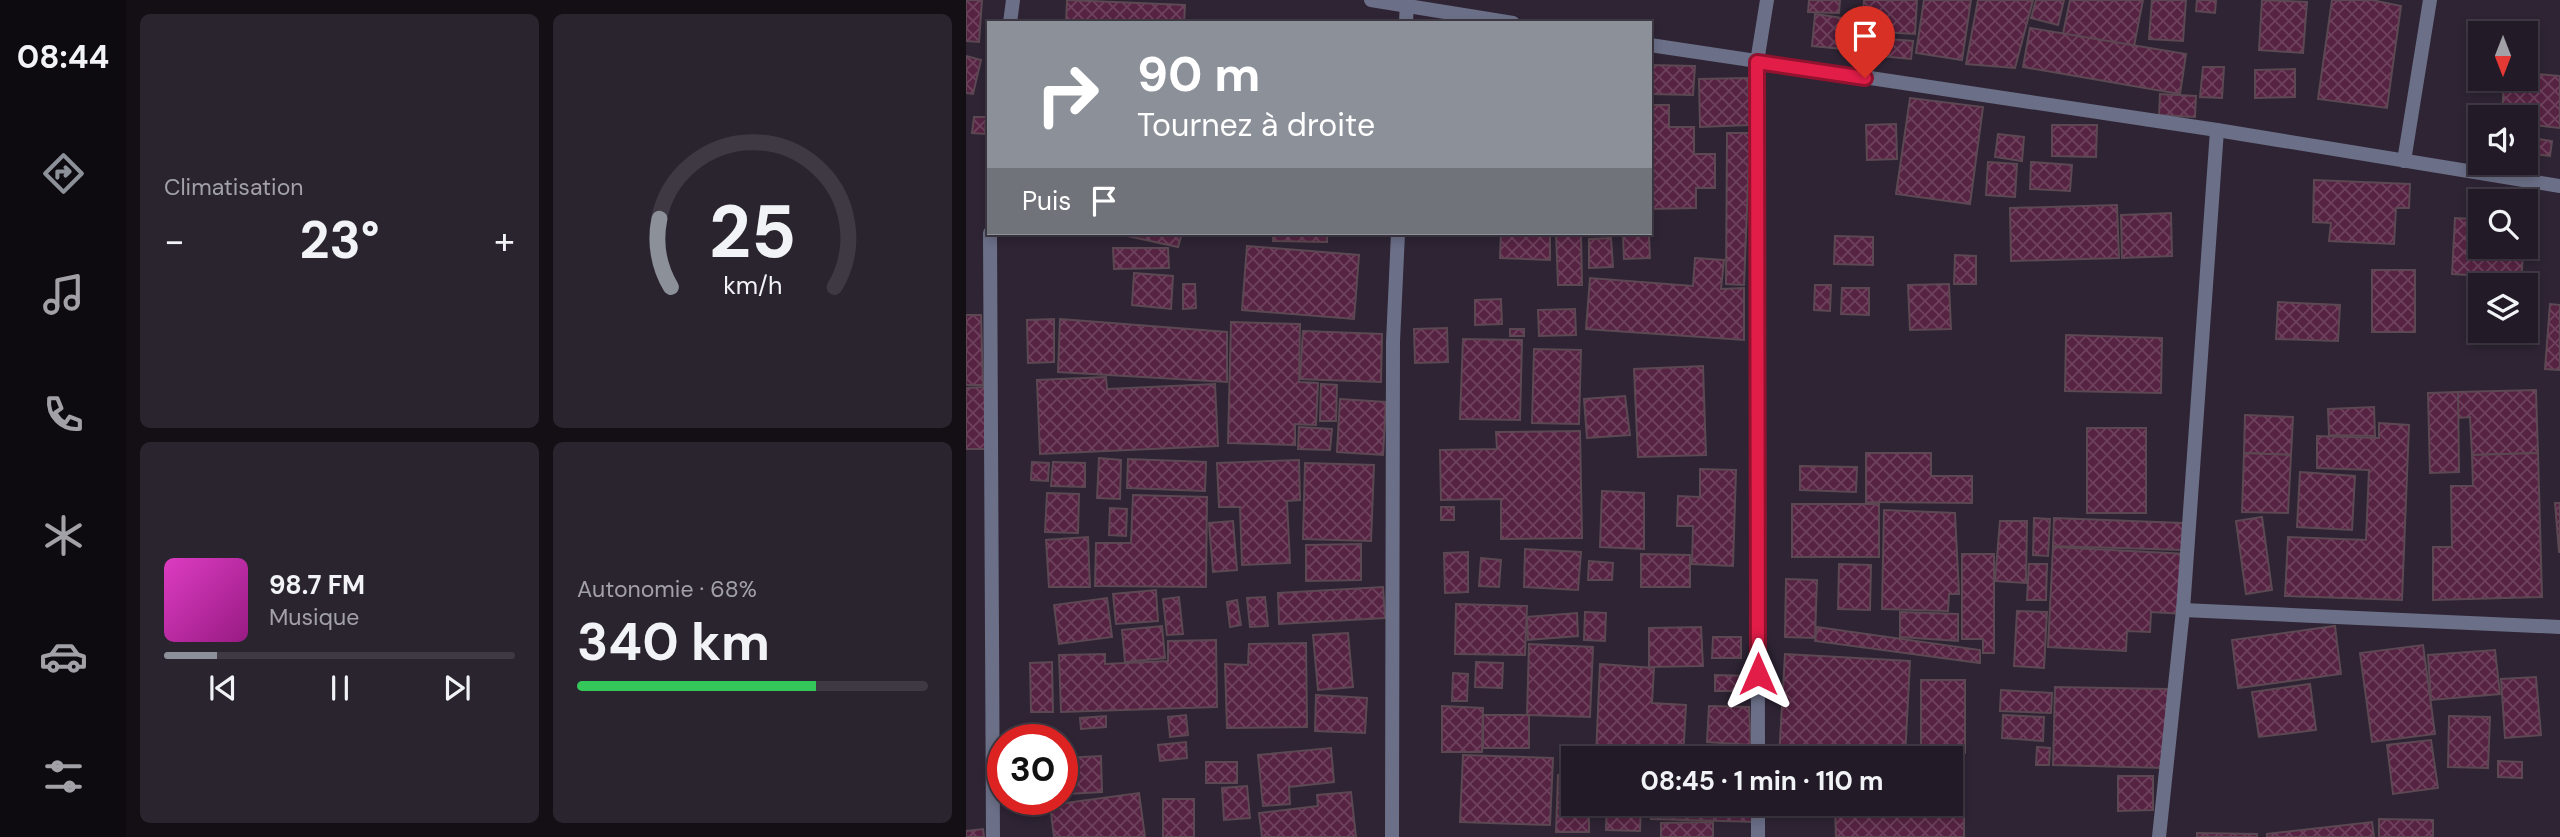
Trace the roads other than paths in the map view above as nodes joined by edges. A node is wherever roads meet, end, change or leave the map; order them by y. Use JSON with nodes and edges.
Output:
{"nodes":[{"id":1,"x":1013,"y":0,"type":"edge"},
{"id":2,"x":1371,"y":0,"type":"edge"},
{"id":3,"x":1767,"y":0,"type":"edge"},
{"id":4,"x":2430,"y":0,"type":"edge"},
{"id":5,"x":1407,"y":3,"type":"edge"},
{"id":6,"x":1010,"y":21,"type":"edge"},
{"id":7,"x":1406,"y":21,"type":"edge"},
{"id":8,"x":1502,"y":21,"type":"edge"},
{"id":9,"x":1652,"y":45,"type":"edge"},
{"id":10,"x":1757,"y":62,"type":"junction"},
{"id":11,"x":2217,"y":130,"type":"junction"},
{"id":12,"x":2403,"y":161,"type":"junction"},
{"id":13,"x":2560,"y":186,"type":"edge"},
{"id":14,"x":990,"y":235,"type":"edge"},
{"id":15,"x":1398,"y":235,"type":"edge"},
{"id":16,"x":2183,"y":610,"type":"junction"},
{"id":17,"x":2560,"y":627,"type":"edge"},
{"id":18,"x":1758,"y":746,"type":"edge"},
{"id":19,"x":1758,"y":816,"type":"edge"},
{"id":20,"x":993,"y":837,"type":"edge"},
{"id":21,"x":1392,"y":837,"type":"edge"},
{"id":22,"x":1758,"y":837,"type":"edge"},
{"id":23,"x":2159,"y":837,"type":"edge"}],
"edges":[{"from":1,"to":6,"type":"street"},
{"from":2,"to":5,"type":"street"},
{"from":3,"to":10,"type":"street"},
{"from":4,"to":12,"type":"street"},
{"from":5,"to":7,"type":"street"},
{"from":5,"to":8,"type":"street"},
{"from":9,"to":10,"type":"street"},
{"from":10,"to":11,"type":"street"},
{"from":10,"to":18,"type":"street"},
{"from":11,"to":12,"type":"street"},
{"from":11,"to":16,"type":"street"},
{"from":12,"to":13,"type":"street"},
{"from":14,"to":20,"type":"street"},
{"from":15,"to":21,"type":"street"},
{"from":16,"to":17,"type":"street"},
{"from":16,"to":23,"type":"street"},
{"from":19,"to":22,"type":"street"}]}
